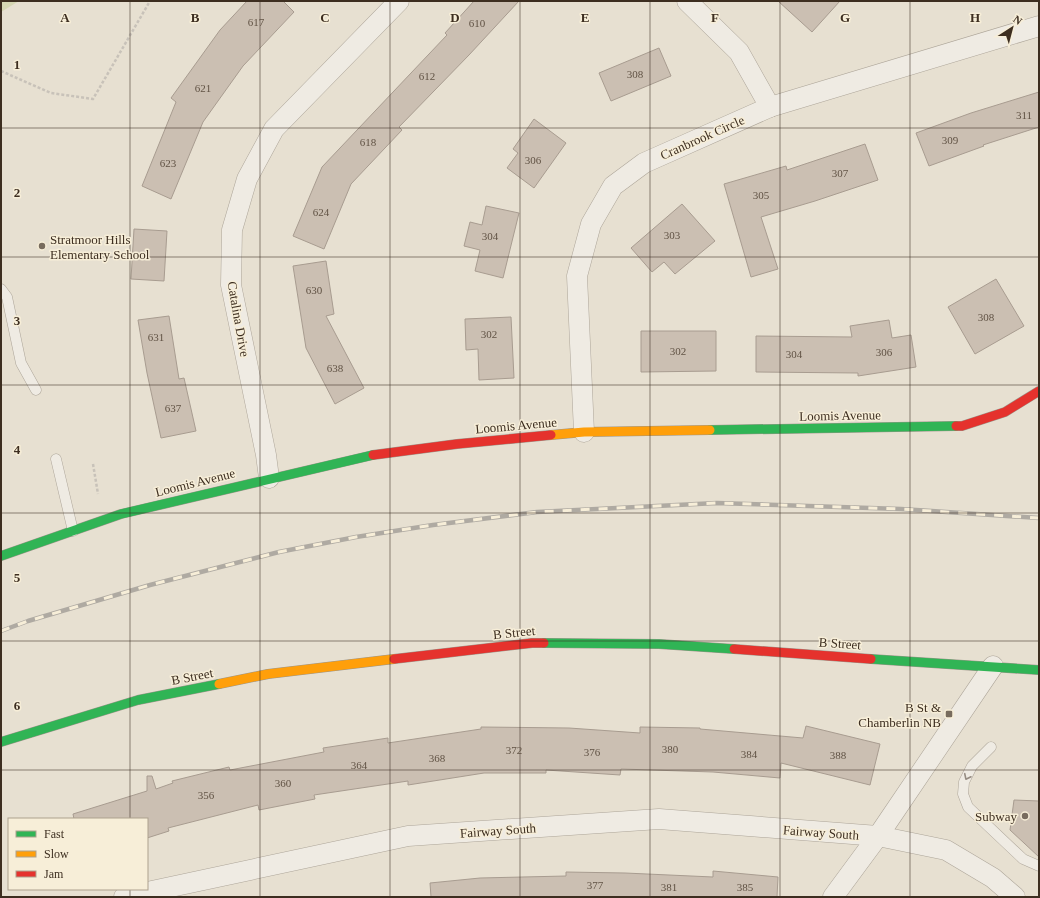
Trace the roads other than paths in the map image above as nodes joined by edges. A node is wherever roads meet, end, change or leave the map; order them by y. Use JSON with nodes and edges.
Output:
{"nodes":[{"id":1,"x":399,"y":1,"type":"edge"},
{"id":2,"x":687,"y":1,"type":"edge"},
{"id":3,"x":1039,"y":26,"type":"edge"},
{"id":4,"x":770,"y":107,"type":"junction"},
{"id":5,"x":1,"y":289,"type":"edge"},
{"id":6,"x":36,"y":390,"type":"dead end"},
{"id":7,"x":1039,"y":391,"type":"edge"},
{"id":8,"x":584,"y":432,"type":"junction"},
{"id":9,"x":56,"y":460,"type":"dead end"},
{"id":10,"x":269,"y":478,"type":"junction"},
{"id":11,"x":73,"y":531,"type":"junction"},
{"id":12,"x":1,"y":556,"type":"edge"},
{"id":13,"x":993,"y":666,"type":"junction"},
{"id":14,"x":1039,"y":670,"type":"edge"},
{"id":15,"x":1,"y":742,"type":"edge"},
{"id":16,"x":991,"y":746,"type":"dead end"},
{"id":17,"x":878,"y":836,"type":"junction"},
{"id":18,"x":1039,"y":866,"type":"edge"},
{"id":19,"x":124,"y":897,"type":"edge"},
{"id":20,"x":833,"y":897,"type":"edge"},
{"id":21,"x":1015,"y":897,"type":"edge"}],
"edges":[{"from":1,"to":10,"type":"street","name":"Catalina Drive"},
{"from":2,"to":4,"type":"street"},
{"from":3,"to":4,"type":"street","name":"Cranbrook Circle"},
{"from":4,"to":8,"type":"street","name":"Cranbrook Circle"},
{"from":5,"to":6,"type":"lane"},
{"from":7,"to":8,"type":"street","name":"Loomis Avenue"},
{"from":8,"to":10,"type":"street","name":"Loomis Avenue"},
{"from":9,"to":11,"type":"lane"},
{"from":10,"to":11,"type":"street","name":"Loomis Avenue"},
{"from":11,"to":12,"type":"street","name":"Loomis Avenue"},
{"from":13,"to":14,"type":"street","name":"B Street"},
{"from":13,"to":15,"type":"street","name":"B Street"},
{"from":13,"to":17,"type":"street","name":"Fairway South"},
{"from":16,"to":18,"type":"lane","one_way":true},
{"from":17,"to":19,"type":"street","name":"Fairway South"},
{"from":17,"to":20,"type":"street","name":"Fairway South"},
{"from":17,"to":21,"type":"street","name":"Fairway South"}]}
